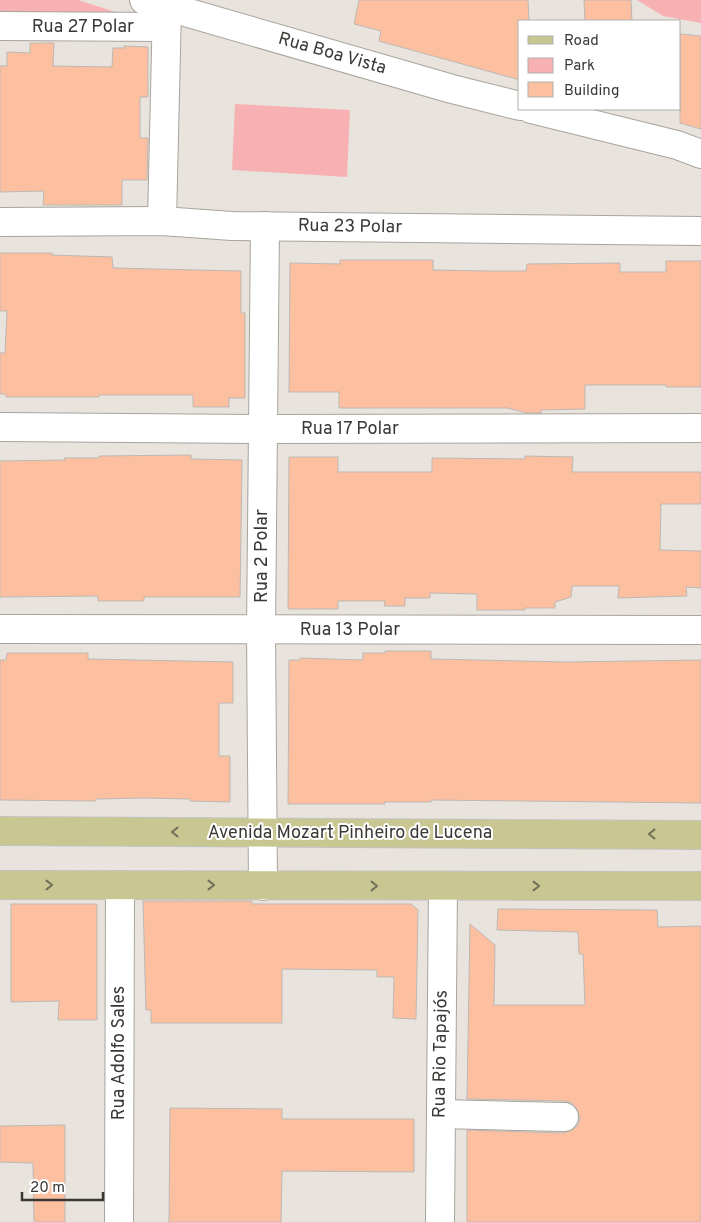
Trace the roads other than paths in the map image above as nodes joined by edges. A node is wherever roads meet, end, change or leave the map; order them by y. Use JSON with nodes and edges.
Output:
{"nodes":[{"id":1,"x":159,"y":11,"type":"edge"},
{"id":2,"x":0,"y":26,"type":"edge"},
{"id":3,"x":518,"y":105,"type":"edge"},
{"id":4,"x":535,"y":110,"type":"edge"},
{"id":5,"x":701,"y":154,"type":"edge"},
{"id":6,"x":162,"y":221,"type":"junction"},
{"id":7,"x":0,"y":222,"type":"edge"},
{"id":8,"x":265,"y":226,"type":"junction"},
{"id":9,"x":701,"y":231,"type":"edge"},
{"id":10,"x":0,"y":427,"type":"edge"},
{"id":11,"x":701,"y":428,"type":"edge"},
{"id":12,"x":263,"y":429,"type":"junction"},
{"id":13,"x":0,"y":628,"type":"edge"},
{"id":14,"x":261,"y":630,"type":"junction"},
{"id":15,"x":701,"y":630,"type":"edge"},
{"id":16,"x":0,"y":831,"type":"edge"},
{"id":17,"x":264,"y":832,"type":"junction"},
{"id":18,"x":701,"y":835,"type":"edge"},
{"id":19,"x":0,"y":885,"type":"edge"},
{"id":20,"x":120,"y":885,"type":"junction"},
{"id":21,"x":263,"y":886,"type":"junction"},
{"id":22,"x":443,"y":886,"type":"junction"},
{"id":23,"x":701,"y":886,"type":"edge"},
{"id":24,"x":440,"y":1114,"type":"junction"},
{"id":25,"x":564,"y":1117,"type":"dead end"},
{"id":26,"x":119,"y":1222,"type":"edge"},
{"id":27,"x":440,"y":1222,"type":"edge"}],
"edges":[{"from":1,"to":2,"type":"street","name":"Rua 27 Polar"},
{"from":1,"to":3,"type":"street","name":"Rua Boa Vista"},
{"from":1,"to":6,"type":"street"},
{"from":4,"to":5,"type":"street"},
{"from":6,"to":7,"type":"street","name":"Rua 23 Polar"},
{"from":6,"to":8,"type":"street","name":"Rua 23 Polar"},
{"from":8,"to":9,"type":"street","name":"Rua 23 Polar"},
{"from":8,"to":12,"type":"street","name":"Rua 2 Polar"},
{"from":10,"to":12,"type":"street","name":"Rua 17 Polar"},
{"from":11,"to":12,"type":"street","name":"Rua 17 Polar"},
{"from":12,"to":14,"type":"street","name":"Rua 2 Polar"},
{"from":13,"to":14,"type":"street","name":"Rua 13 Polar"},
{"from":14,"to":15,"type":"street","name":"Rua 13 Polar"},
{"from":14,"to":17,"type":"street","name":"Rua 2 Polar"},
{"from":17,"to":16,"type":"main road","name":"Avenida Mozart Pinheiro de Lucena","one_way":true},
{"from":18,"to":17,"type":"main road","name":"Avenida Mozart Pinheiro de Lucena","one_way":true},
{"from":17,"to":21,"type":"street","name":"Rua 2 Polar"},
{"from":19,"to":20,"type":"main road","one_way":true},
{"from":20,"to":21,"type":"main road","one_way":true},
{"from":20,"to":26,"type":"street","name":"Rua Adolfo Sales"},
{"from":21,"to":22,"type":"main road","one_way":true},
{"from":22,"to":23,"type":"main road","one_way":true},
{"from":22,"to":24,"type":"street","name":"Rua Rio Tapajós"},
{"from":24,"to":25,"type":"street"},
{"from":24,"to":27,"type":"street","name":"Rua Rio Tapajós"}]}
